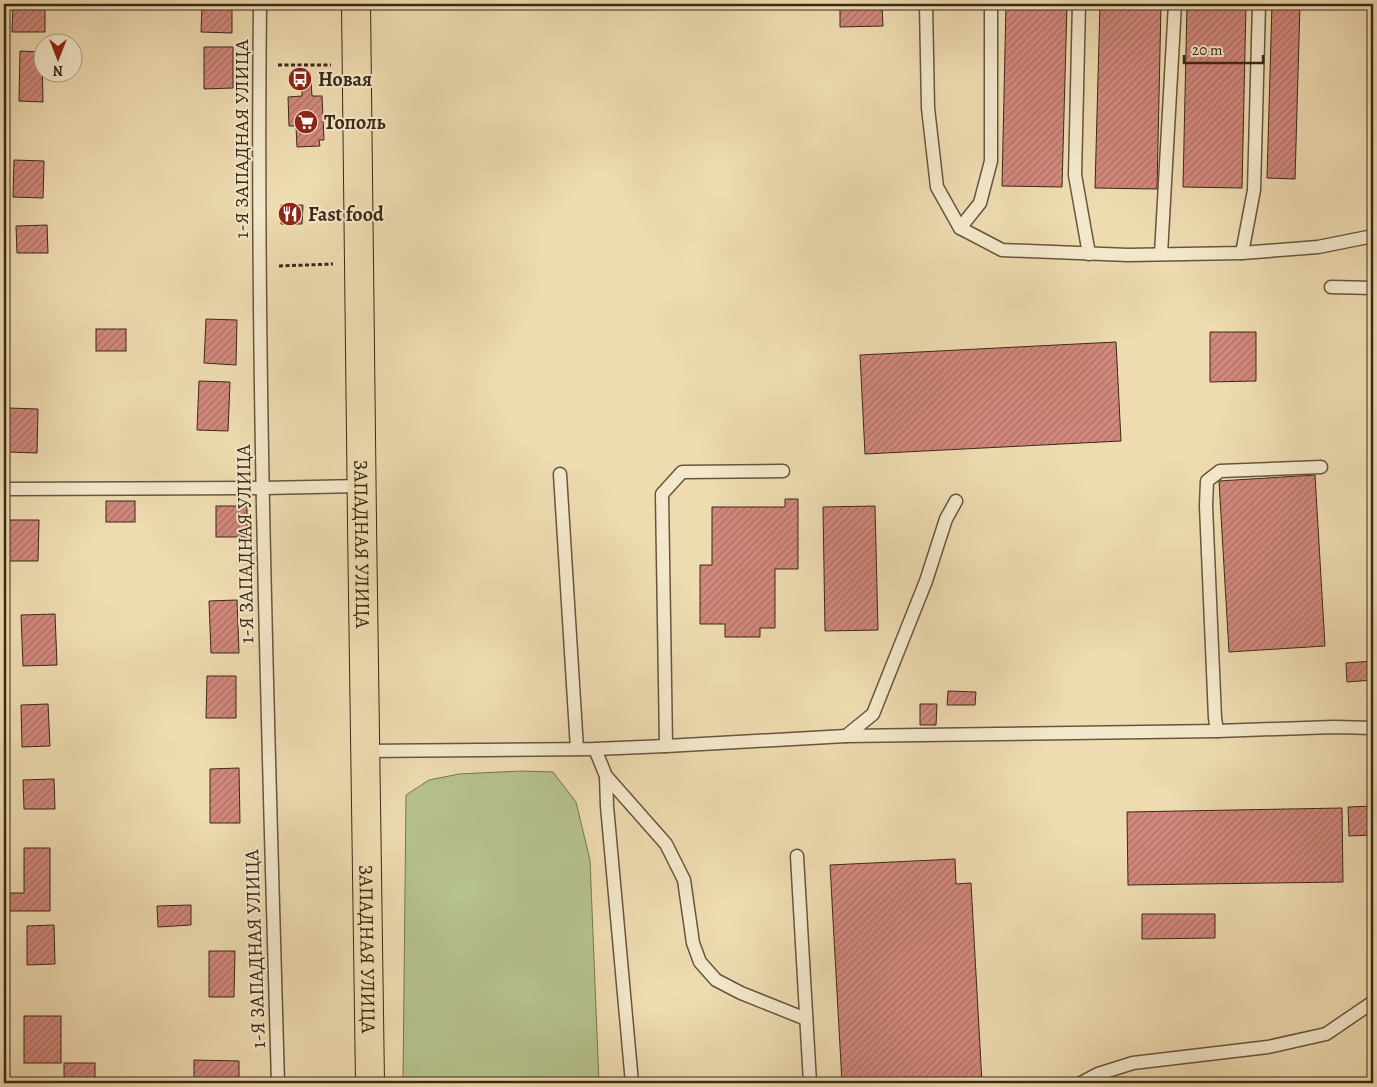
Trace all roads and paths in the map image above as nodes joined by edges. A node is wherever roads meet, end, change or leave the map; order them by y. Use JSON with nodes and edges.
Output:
{"nodes":[{"id":1,"x":260,"y":4,"type":"edge"},
{"id":2,"x":356,"y":4,"type":"edge"},
{"id":3,"x":926,"y":4,"type":"edge"},
{"id":4,"x":991,"y":4,"type":"edge"},
{"id":5,"x":1079,"y":4,"type":"edge"},
{"id":6,"x":1175,"y":4,"type":"edge"},
{"id":7,"x":1259,"y":4,"type":"edge"},
{"id":8,"x":260,"y":65,"type":"junction"},
{"id":9,"x":357,"y":65,"type":"junction"},
{"id":10,"x":960,"y":228,"type":"junction"},
{"id":11,"x":1373,"y":236,"type":"edge"},
{"id":12,"x":1242,"y":253,"type":"junction"},
{"id":13,"x":1089,"y":254,"type":"junction"},
{"id":14,"x":1161,"y":254,"type":"junction"},
{"id":15,"x":359,"y":264,"type":"junction"},
{"id":16,"x":259,"y":266,"type":"junction"},
{"id":17,"x":1331,"y":286,"type":"dead end"},
{"id":18,"x":1373,"y":288,"type":"edge"},
{"id":19,"x":1320,"y":467,"type":"dead end"},
{"id":20,"x":783,"y":472,"type":"dead end"},
{"id":21,"x":560,"y":474,"type":"dead end"},
{"id":22,"x":362,"y":486,"type":"junction"},
{"id":23,"x":263,"y":488,"type":"junction"},
{"id":24,"x":4,"y":489,"type":"edge"},
{"id":25,"x":956,"y":501,"type":"dead end"},
{"id":26,"x":1373,"y":728,"type":"edge"},
{"id":27,"x":1218,"y":731,"type":"junction"},
{"id":28,"x":846,"y":736,"type":"junction"},
{"id":29,"x":666,"y":746,"type":"junction"},
{"id":30,"x":577,"y":749,"type":"junction"},
{"id":31,"x":595,"y":749,"type":"junction"},
{"id":32,"x":364,"y":751,"type":"junction"},
{"id":33,"x":606,"y":776,"type":"junction"},
{"id":34,"x":797,"y":856,"type":"dead end"},
{"id":35,"x":1373,"y":1002,"type":"edge"},
{"id":36,"x":806,"y":1019,"type":"junction"},
{"id":37,"x":278,"y":1083,"type":"edge"},
{"id":38,"x":370,"y":1083,"type":"edge"},
{"id":39,"x":632,"y":1083,"type":"edge"},
{"id":40,"x":810,"y":1083,"type":"edge"},
{"id":41,"x":1080,"y":1083,"type":"edge"}],
"edges":[{"from":1,"to":8,"type":"lane","name":"1-Я ЗАПАДНАЯ УЛИЦА"},
{"from":2,"to":9,"type":"main road","name":"ЗАПАДНАЯ УЛИЦА"},
{"from":3,"to":10,"type":"lane"},
{"from":4,"to":10,"type":"lane"},
{"from":5,"to":13,"type":"lane"},
{"from":6,"to":14,"type":"lane"},
{"from":7,"to":12,"type":"lane"},
{"from":8,"to":9,"type":"path"},
{"from":8,"to":16,"type":"lane","name":"1-Я ЗАПАДНАЯ УЛИЦА"},
{"from":9,"to":15,"type":"main road","name":"ЗАПАДНАЯ УЛИЦА"},
{"from":10,"to":13,"type":"lane"},
{"from":11,"to":12,"type":"lane"},
{"from":12,"to":14,"type":"lane"},
{"from":13,"to":14,"type":"lane"},
{"from":15,"to":16,"type":"path"},
{"from":15,"to":22,"type":"main road","name":"ЗАПАДНАЯ УЛИЦА"},
{"from":16,"to":23,"type":"lane","name":"1-Я ЗАПАДНАЯ УЛИЦА"},
{"from":17,"to":18,"type":"lane"},
{"from":19,"to":27,"type":"lane"},
{"from":20,"to":29,"type":"lane"},
{"from":21,"to":30,"type":"lane"},
{"from":22,"to":23,"type":"lane"},
{"from":22,"to":32,"type":"main road","name":"ЗАПАДНАЯ УЛИЦА"},
{"from":23,"to":24,"type":"lane"},
{"from":23,"to":37,"type":"lane","name":"1-Я ЗАПАДНАЯ УЛИЦА"},
{"from":25,"to":28,"type":"lane"},
{"from":26,"to":27,"type":"lane"},
{"from":27,"to":28,"type":"lane"},
{"from":28,"to":29,"type":"lane"},
{"from":29,"to":31,"type":"lane"},
{"from":30,"to":31,"type":"lane"},
{"from":30,"to":32,"type":"lane"},
{"from":31,"to":33,"type":"lane"},
{"from":32,"to":38,"type":"main road","name":"ЗАПАДНАЯ УЛИЦА"},
{"from":33,"to":36,"type":"lane"},
{"from":33,"to":39,"type":"lane"},
{"from":34,"to":36,"type":"lane"},
{"from":35,"to":41,"type":"lane"},
{"from":36,"to":40,"type":"lane"}]}
